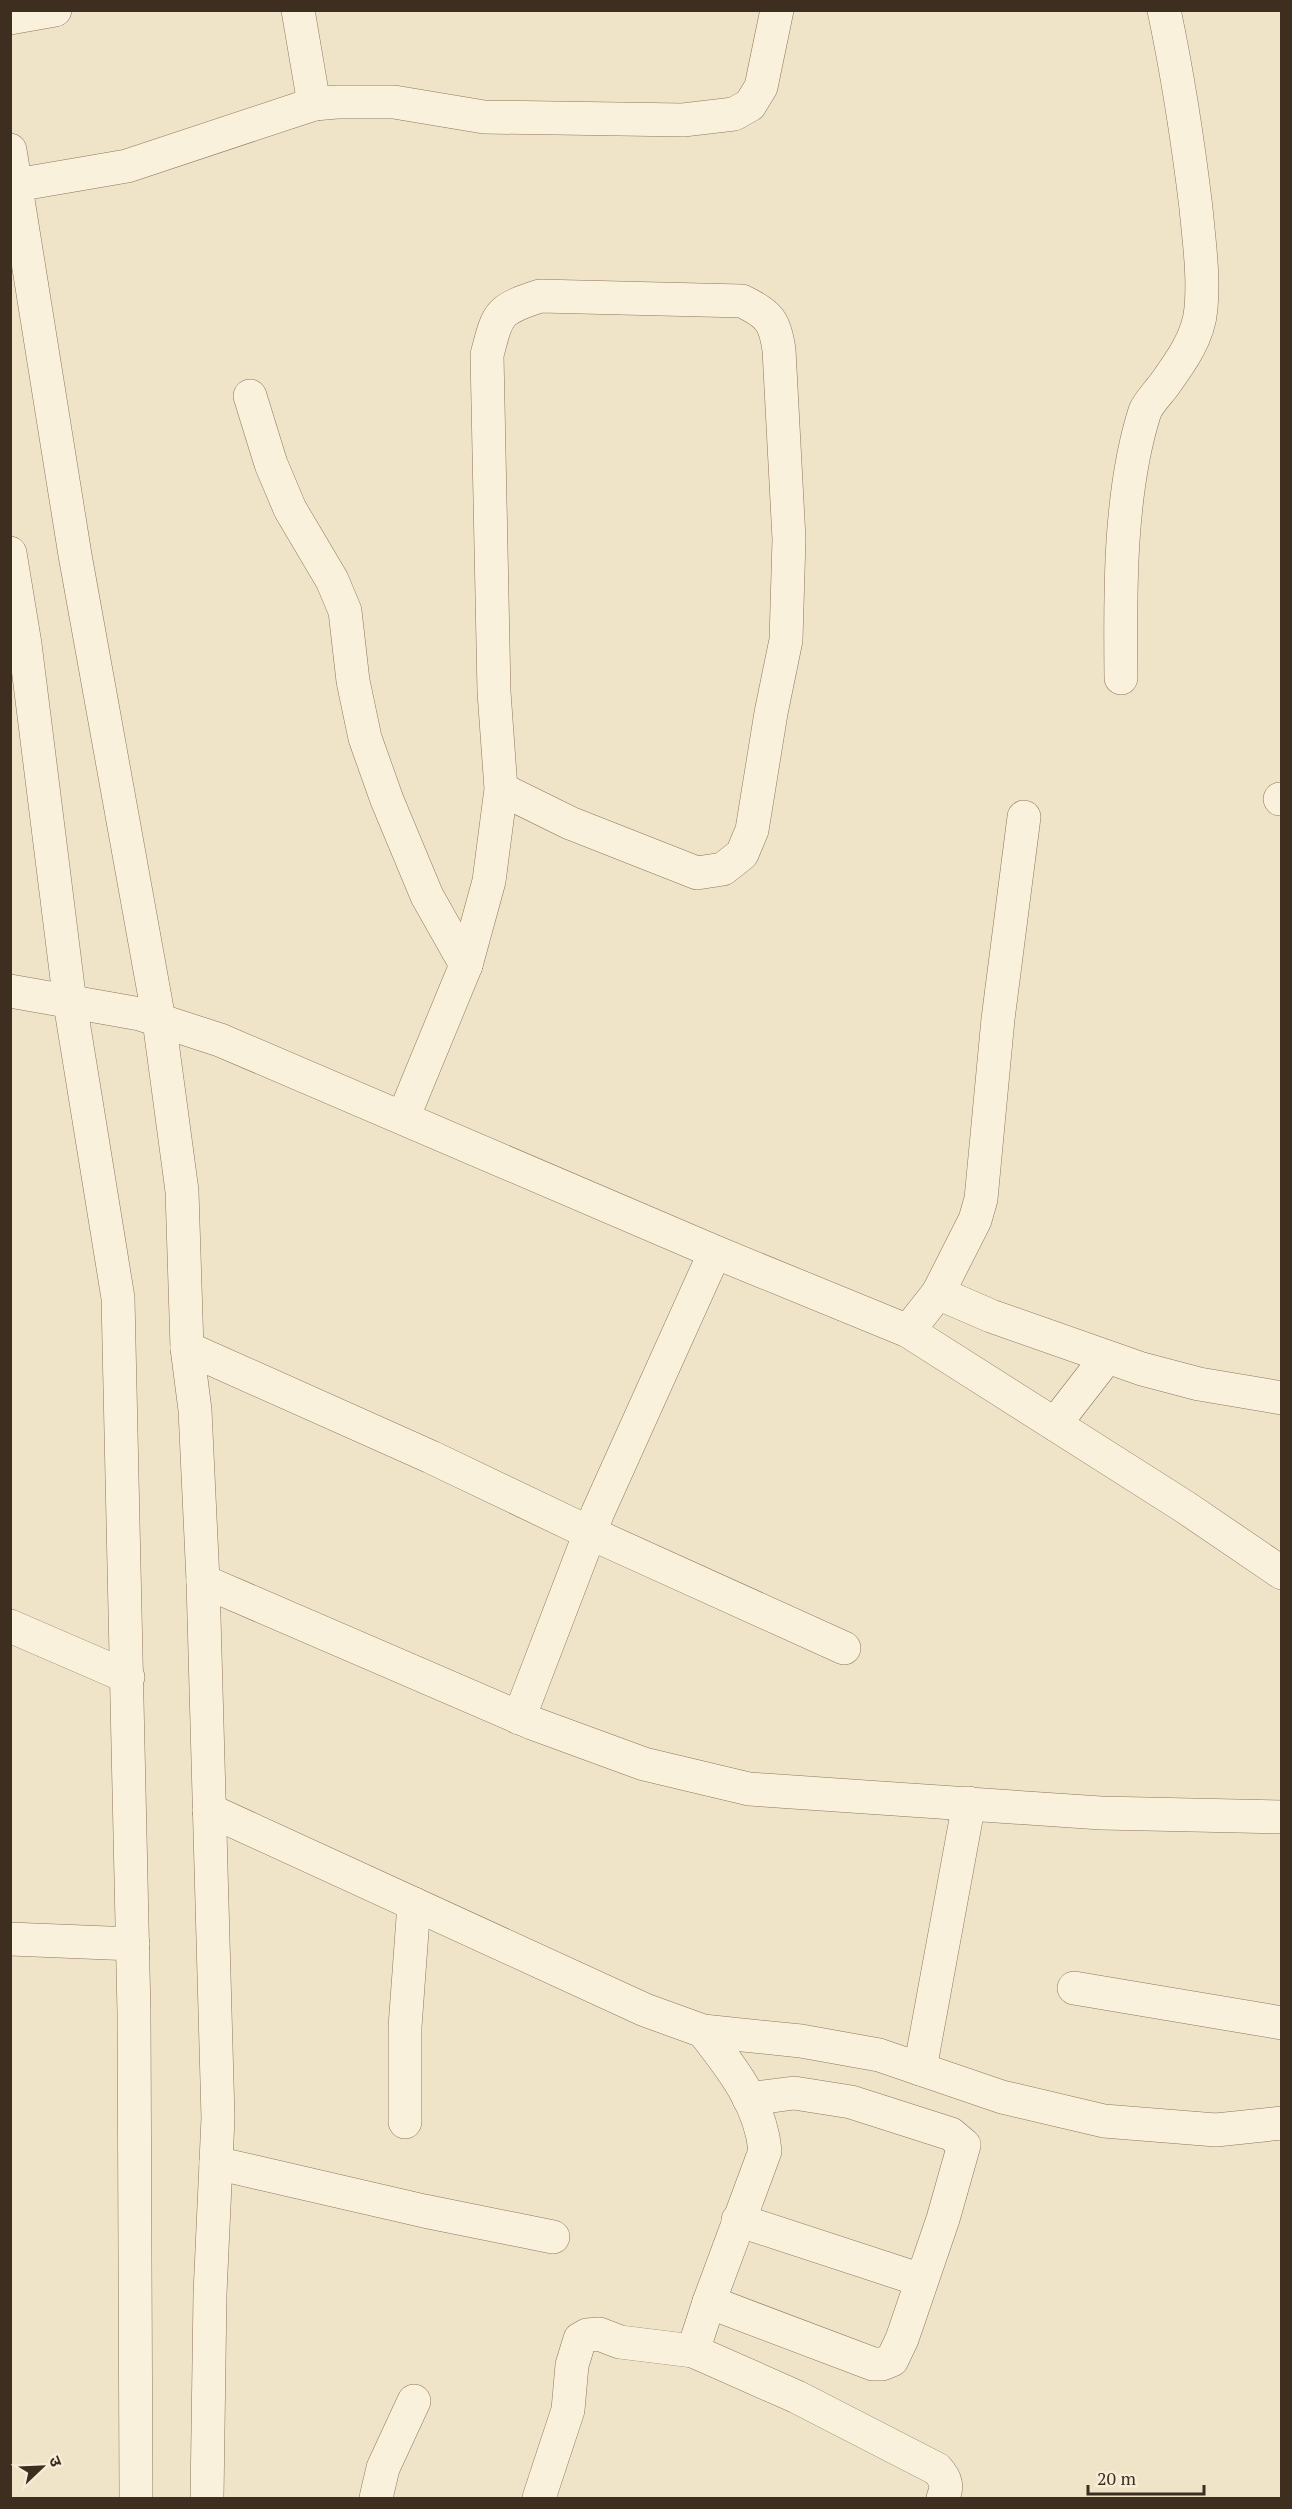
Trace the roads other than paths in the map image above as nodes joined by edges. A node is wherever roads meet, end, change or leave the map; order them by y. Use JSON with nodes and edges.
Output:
{"nodes":[{"id":1,"x":55,"y":10,"type":"edge"},
{"id":2,"x":298,"y":10,"type":"edge"},
{"id":3,"x":777,"y":10,"type":"edge"},
{"id":4,"x":1164,"y":10,"type":"edge"},
{"id":5,"x":10,"y":18,"type":"edge"},
{"id":6,"x":314,"y":104,"type":"junction"},
{"id":7,"x":10,"y":150,"type":"edge"},
{"id":8,"x":16,"y":185,"type":"junction"},
{"id":9,"x":250,"y":396,"type":"dead end"},
{"id":10,"x":10,"y":553,"type":"edge"},
{"id":11,"x":1121,"y":678,"type":"dead end"},
{"id":12,"x":501,"y":789,"type":"junction"},
{"id":13,"x":1024,"y":817,"type":"dead end"},
{"id":14,"x":466,"y":966,"type":"junction"},
{"id":15,"x":10,"y":991,"type":"edge"},
{"id":16,"x":70,"y":1003,"type":"junction"},
{"id":17,"x":149,"y":1017,"type":"junction"},
{"id":18,"x":403,"y":1118,"type":"junction"},
{"id":19,"x":715,"y":1252,"type":"junction"},
{"id":20,"x":938,"y":1293,"type":"junction"},
{"id":21,"x":908,"y":1331,"type":"junction"},
{"id":22,"x":187,"y":1348,"type":"junction"},
{"id":23,"x":1107,"y":1357,"type":"junction"},
{"id":24,"x":1281,"y":1398,"type":"edge"},
{"id":25,"x":1055,"y":1425,"type":"junction"},
{"id":26,"x":590,"y":1533,"type":"junction"},
{"id":27,"x":1281,"y":1573,"type":"edge"},
{"id":28,"x":203,"y":1581,"type":"junction"},
{"id":29,"x":10,"y":1626,"type":"edge"},
{"id":30,"x":844,"y":1648,"type":"dead end"},
{"id":31,"x":128,"y":1677,"type":"junction"},
{"id":32,"x":519,"y":1718,"type":"junction"},
{"id":33,"x":969,"y":1803,"type":"junction"},
{"id":34,"x":209,"y":1810,"type":"junction"},
{"id":35,"x":1281,"y":1817,"type":"edge"},
{"id":36,"x":414,"y":1904,"type":"junction"},
{"id":37,"x":10,"y":1939,"type":"edge"},
{"id":38,"x":133,"y":1944,"type":"junction"},
{"id":39,"x":1074,"y":1988,"type":"dead end"},
{"id":40,"x":1281,"y":2023,"type":"edge"},
{"id":41,"x":703,"y":2031,"type":"junction"},
{"id":42,"x":920,"y":2069,"type":"junction"},
{"id":43,"x":749,"y":2099,"type":"junction"},
{"id":44,"x":405,"y":2122,"type":"dead end"},
{"id":45,"x":1281,"y":2123,"type":"edge"},
{"id":46,"x":216,"y":2163,"type":"junction"},
{"id":47,"x":738,"y":2220,"type":"junction"},
{"id":48,"x":553,"y":2237,"type":"dead end"},
{"id":49,"x":921,"y":2280,"type":"junction"},
{"id":50,"x":709,"y":2302,"type":"junction"},
{"id":51,"x":693,"y":2351,"type":"junction"},
{"id":52,"x":414,"y":2401,"type":"dead end"},
{"id":53,"x":136,"y":2499,"type":"edge"},
{"id":54,"x":207,"y":2499,"type":"edge"},
{"id":55,"x":376,"y":2499,"type":"edge"},
{"id":56,"x":539,"y":2499,"type":"edge"},
{"id":57,"x":943,"y":2499,"type":"edge"}],
"edges":[{"from":1,"to":5,"type":"street"},
{"from":2,"to":6,"type":"street"},
{"from":3,"to":6,"type":"street"},
{"from":4,"to":11,"type":"street"},
{"from":6,"to":8,"type":"street"},
{"from":7,"to":8,"type":"street"},
{"from":8,"to":17,"type":"street"},
{"from":9,"to":14,"type":"street"},
{"from":10,"to":16,"type":"street"},
{"from":12,"to":12,"type":"street"},
{"from":12,"to":14,"type":"street"},
{"from":13,"to":20,"type":"street"},
{"from":14,"to":18,"type":"street"},
{"from":15,"to":16,"type":"street"},
{"from":16,"to":17,"type":"street"},
{"from":16,"to":31,"type":"street"},
{"from":17,"to":18,"type":"street"},
{"from":17,"to":22,"type":"street"},
{"from":18,"to":19,"type":"street"},
{"from":19,"to":21,"type":"street"},
{"from":19,"to":26,"type":"street"},
{"from":20,"to":21,"type":"street"},
{"from":20,"to":23,"type":"street"},
{"from":21,"to":25,"type":"street"},
{"from":22,"to":26,"type":"street"},
{"from":22,"to":28,"type":"street"},
{"from":23,"to":24,"type":"street"},
{"from":23,"to":25,"type":"street"},
{"from":25,"to":27,"type":"street"},
{"from":26,"to":30,"type":"street"},
{"from":26,"to":32,"type":"street"},
{"from":28,"to":32,"type":"street"},
{"from":28,"to":34,"type":"street"},
{"from":29,"to":31,"type":"street"},
{"from":31,"to":38,"type":"street"},
{"from":32,"to":33,"type":"street"},
{"from":33,"to":35,"type":"street"},
{"from":33,"to":42,"type":"street"},
{"from":34,"to":36,"type":"street"},
{"from":34,"to":46,"type":"street"},
{"from":36,"to":41,"type":"street"},
{"from":36,"to":44,"type":"street"},
{"from":37,"to":38,"type":"street"},
{"from":38,"to":53,"type":"street"},
{"from":39,"to":40,"type":"street"},
{"from":41,"to":42,"type":"street"},
{"from":41,"to":43,"type":"street"},
{"from":42,"to":45,"type":"street"},
{"from":43,"to":47,"type":"street"},
{"from":43,"to":49,"type":"street"},
{"from":46,"to":48,"type":"street"},
{"from":46,"to":54,"type":"street"},
{"from":47,"to":49,"type":"street"},
{"from":47,"to":50,"type":"street"},
{"from":49,"to":50,"type":"street"},
{"from":50,"to":51,"type":"street"},
{"from":51,"to":56,"type":"street"},
{"from":51,"to":57,"type":"street"},
{"from":52,"to":55,"type":"street"}]}
